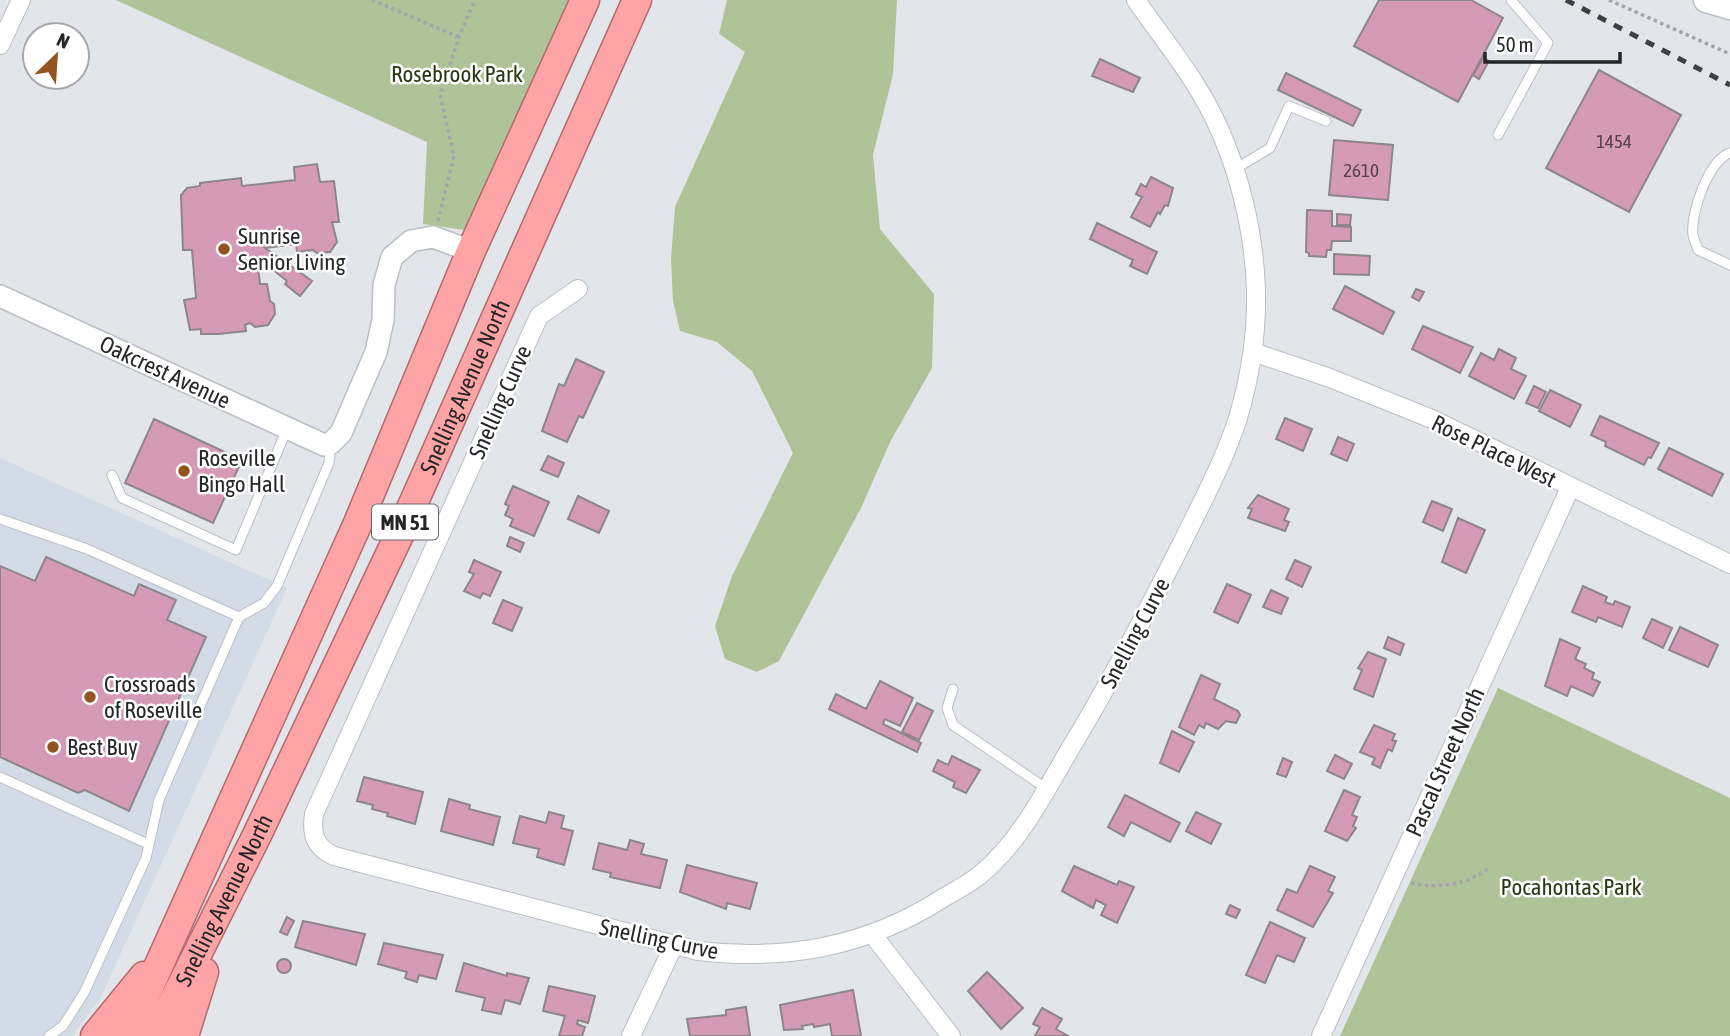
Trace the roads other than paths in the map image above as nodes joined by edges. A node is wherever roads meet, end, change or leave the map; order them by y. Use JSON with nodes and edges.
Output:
{"nodes":[{"id":1,"x":20,"y":0,"type":"edge"},
{"id":2,"x":585,"y":0,"type":"edge"},
{"id":3,"x":637,"y":0,"type":"edge"},
{"id":4,"x":1136,"y":0,"type":"edge"},
{"id":5,"x":1511,"y":0,"type":"edge"},
{"id":6,"x":1706,"y":0,"type":"edge"},
{"id":7,"x":1730,"y":7,"type":"edge"},
{"id":8,"x":0,"y":46,"type":"edge"},
{"id":9,"x":1326,"y":121,"type":"dead end"},
{"id":10,"x":1498,"y":135,"type":"dead end"},
{"id":11,"x":1730,"y":153,"type":"edge"},
{"id":12,"x":1233,"y":170,"type":"junction"},
{"id":13,"x":471,"y":251,"type":"junction"},
{"id":14,"x":1730,"y":265,"type":"edge"},
{"id":15,"x":579,"y":289,"type":"dead end"},
{"id":16,"x":0,"y":296,"type":"edge"},
{"id":17,"x":1253,"y":352,"type":"junction"},
{"id":18,"x":287,"y":429,"type":"junction"},
{"id":19,"x":331,"y":443,"type":"junction"},
{"id":20,"x":112,"y":475,"type":"dead end"},
{"id":21,"x":1570,"y":488,"type":"junction"},
{"id":22,"x":0,"y":519,"type":"edge"},
{"id":23,"x":1730,"y":564,"type":"edge"},
{"id":24,"x":239,"y":617,"type":"junction"},
{"id":25,"x":953,"y":689,"type":"dead end"},
{"id":26,"x":0,"y":777,"type":"edge"},
{"id":27,"x":1047,"y":789,"type":"junction"},
{"id":28,"x":257,"y":835,"type":"junction"},
{"id":29,"x":148,"y":844,"type":"junction"},
{"id":30,"x":873,"y":935,"type":"junction"},
{"id":31,"x":170,"y":944,"type":"junction"},
{"id":32,"x":673,"y":947,"type":"junction"},
{"id":33,"x":49,"y":1036,"type":"edge"},
{"id":34,"x":95,"y":1036,"type":"edge"},
{"id":35,"x":127,"y":1036,"type":"edge"},
{"id":36,"x":156,"y":1036,"type":"edge"},
{"id":37,"x":184,"y":1036,"type":"edge"},
{"id":38,"x":631,"y":1036,"type":"edge"},
{"id":39,"x":951,"y":1036,"type":"edge"},
{"id":40,"x":1321,"y":1036,"type":"edge"}],
"edges":[{"from":1,"to":8,"type":"street"},
{"from":2,"to":13,"type":"highway","name":"Snelling Avenue North","number":"MN 51"},
{"from":3,"to":28,"type":"highway","name":"Snelling Avenue North","number":"MN 51"},
{"from":4,"to":12,"type":"street","name":"Snelling Curve"},
{"from":5,"to":10,"type":"lane"},
{"from":6,"to":7,"type":"main road"},
{"from":9,"to":12,"type":"lane"},
{"from":11,"to":14,"type":"lane"},
{"from":12,"to":17,"type":"street","name":"Snelling Curve"},
{"from":13,"to":19,"type":"street"},
{"from":13,"to":31,"type":"highway","name":"Snelling Avenue North","number":"MN 51"},
{"from":15,"to":32,"type":"street","name":"Snelling Curve"},
{"from":16,"to":18,"type":"street","name":"Oakcrest Avenue"},
{"from":17,"to":21,"type":"street","name":"Rose Place West"},
{"from":17,"to":27,"type":"street","name":"Snelling Curve"},
{"from":18,"to":19,"type":"street","name":"Oakcrest Avenue"},
{"from":18,"to":20,"type":"lane"},
{"from":19,"to":24,"type":"lane"},
{"from":21,"to":23,"type":"street","name":"Rose Place West"},
{"from":21,"to":40,"type":"street","name":"Pascal Street North"},
{"from":22,"to":24,"type":"lane"},
{"from":24,"to":29,"type":"lane"},
{"from":25,"to":27,"type":"lane"},
{"from":26,"to":29,"type":"lane"},
{"from":27,"to":30,"type":"street","name":"Snelling Curve"},
{"from":28,"to":36,"type":"highway","name":"Snelling Avenue North","number":"MN 51"},
{"from":28,"to":37,"type":"highway"},
{"from":29,"to":33,"type":"lane"},
{"from":30,"to":32,"type":"street","name":"Snelling Curve"},
{"from":30,"to":39,"type":"street"},
{"from":31,"to":34,"type":"highway"},
{"from":31,"to":35,"type":"highway","name":"Snelling Avenue North","number":"MN 51"},
{"from":32,"to":38,"type":"street"}]}
